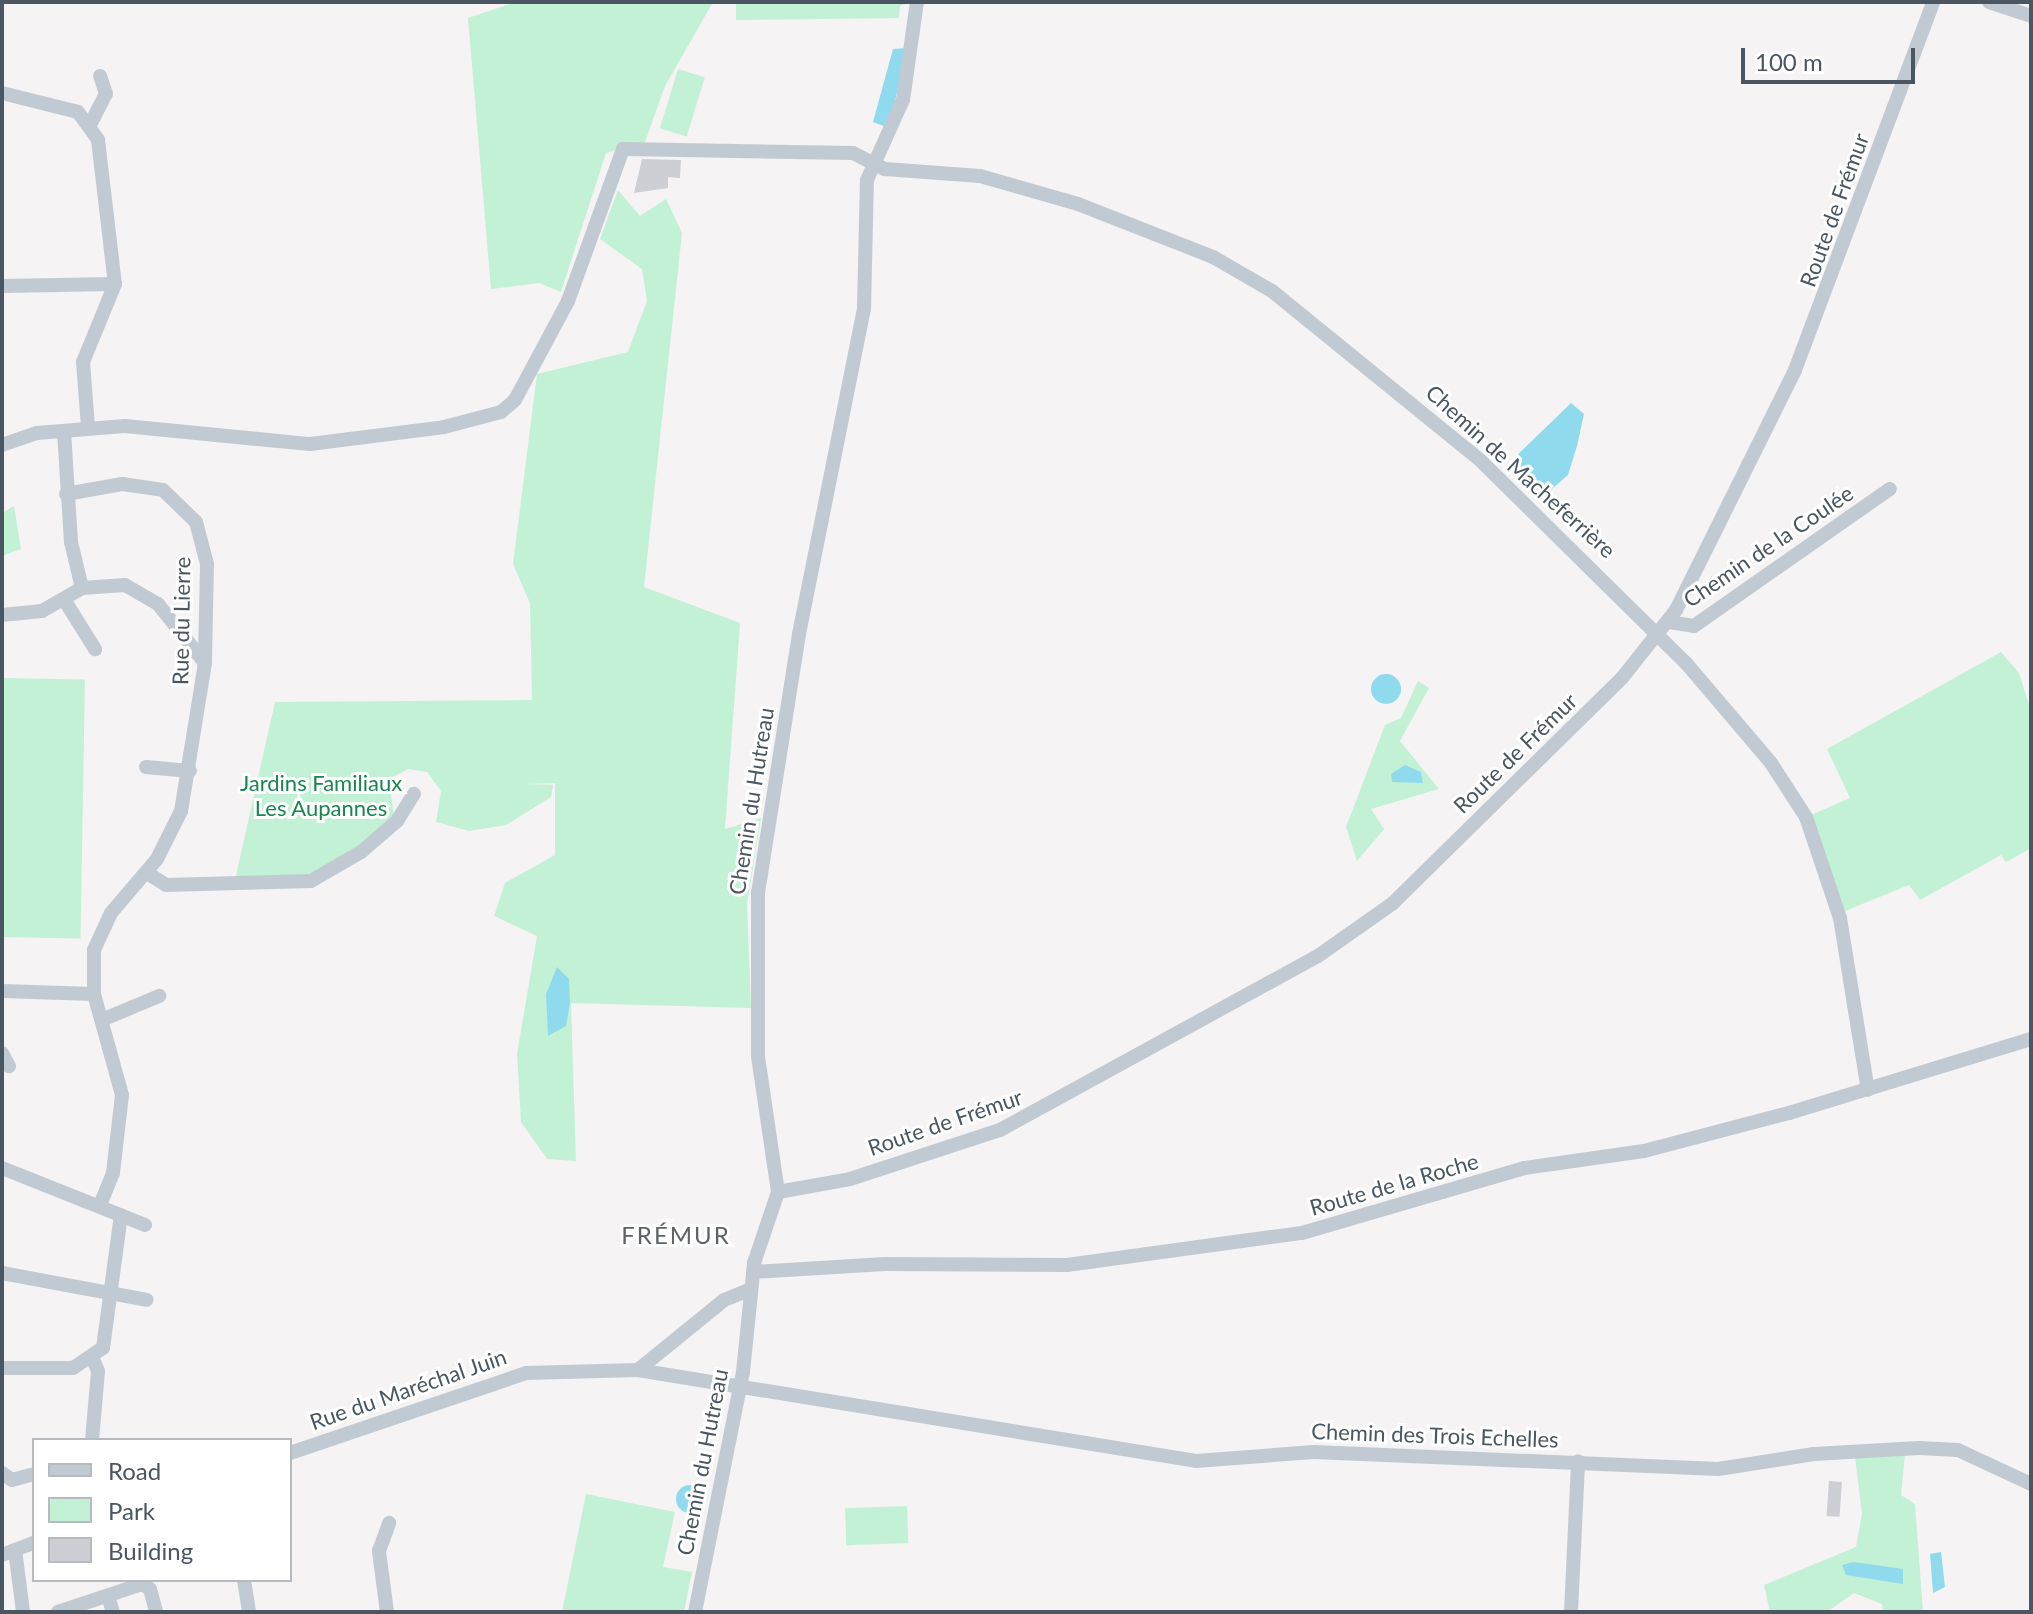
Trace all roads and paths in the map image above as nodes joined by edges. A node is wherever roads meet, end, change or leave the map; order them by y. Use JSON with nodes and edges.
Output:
{"nodes":[{"id":1,"x":917,"y":2,"type":"edge"},
{"id":2,"x":1933,"y":2,"type":"edge"},
{"id":3,"x":1989,"y":2,"type":"edge"},
{"id":4,"x":2031,"y":16,"type":"edge"},
{"id":5,"x":100,"y":76,"type":"dead end"},
{"id":6,"x":2,"y":93,"type":"edge"},
{"id":7,"x":91,"y":123,"type":"junction"},
{"id":8,"x":875,"y":163,"type":"junction"},
{"id":9,"x":115,"y":284,"type":"junction"},
{"id":10,"x":2,"y":286,"type":"edge"},
{"id":11,"x":88,"y":427,"type":"junction"},
{"id":12,"x":64,"y":431,"type":"junction"},
{"id":13,"x":2,"y":445,"type":"edge"},
{"id":14,"x":1890,"y":489,"type":"dead end"},
{"id":15,"x":66,"y":494,"type":"junction"},
{"id":16,"x":82,"y":588,"type":"junction"},
{"id":17,"x":65,"y":601,"type":"junction"},
{"id":18,"x":2,"y":615,"type":"edge"},
{"id":19,"x":1669,"y":622,"type":"junction"},
{"id":20,"x":1659,"y":634,"type":"junction"},
{"id":21,"x":95,"y":649,"type":"dead end"},
{"id":22,"x":205,"y":663,"type":"junction"},
{"id":23,"x":146,"y":767,"type":"dead end"},
{"id":24,"x":190,"y":771,"type":"junction"},
{"id":25,"x":414,"y":794,"type":"dead end"},
{"id":26,"x":147,"y":873,"type":"junction"},
{"id":27,"x":2,"y":991,"type":"edge"},
{"id":28,"x":94,"y":994,"type":"junction"},
{"id":29,"x":159,"y":996,"type":"dead end"},
{"id":30,"x":104,"y":1019,"type":"junction"},
{"id":31,"x":2031,"y":1039,"type":"edge"},
{"id":32,"x":1868,"y":1090,"type":"junction"},
{"id":33,"x":2,"y":1168,"type":"edge"},
{"id":34,"x":778,"y":1192,"type":"junction"},
{"id":35,"x":100,"y":1206,"type":"junction"},
{"id":36,"x":121,"y":1215,"type":"junction"},
{"id":37,"x":145,"y":1225,"type":"dead end"},
{"id":38,"x":753,"y":1272,"type":"junction"},
{"id":39,"x":2,"y":1273,"type":"edge"},
{"id":40,"x":751,"y":1289,"type":"junction"},
{"id":41,"x":111,"y":1293,"type":"junction"},
{"id":42,"x":147,"y":1300,"type":"dead end"},
{"id":43,"x":93,"y":1359,"type":"junction"},
{"id":44,"x":2,"y":1368,"type":"edge"},
{"id":45,"x":638,"y":1370,"type":"junction"},
{"id":46,"x":740,"y":1386,"type":"junction"},
{"id":47,"x":92,"y":1438,"type":"edge"},
{"id":48,"x":292,"y":1452,"type":"edge"},
{"id":49,"x":1578,"y":1461,"type":"junction"},
{"id":50,"x":2,"y":1473,"type":"edge"},
{"id":51,"x":32,"y":1475,"type":"edge"},
{"id":52,"x":2031,"y":1484,"type":"edge"},
{"id":53,"x":389,"y":1523,"type":"dead end"},
{"id":54,"x":32,"y":1544,"type":"edge"},
{"id":55,"x":8,"y":1553,"type":"edge"},
{"id":56,"x":244,"y":1582,"type":"edge"},
{"id":57,"x":108,"y":1596,"type":"junction"},
{"id":58,"x":23,"y":1612,"type":"edge"},
{"id":59,"x":58,"y":1612,"type":"edge"},
{"id":60,"x":113,"y":1612,"type":"edge"},
{"id":61,"x":156,"y":1612,"type":"edge"},
{"id":62,"x":249,"y":1612,"type":"edge"},
{"id":63,"x":387,"y":1612,"type":"edge"},
{"id":64,"x":695,"y":1612,"type":"edge"},
{"id":65,"x":1571,"y":1612,"type":"edge"}],
"edges":[{"from":1,"to":8,"type":"street","name":"Chemin du Hutreau"},
{"from":2,"to":19,"type":"street","name":"Route de Frémur"},
{"from":3,"to":4,"type":"street"},
{"from":5,"to":7,"type":"street"},
{"from":6,"to":7,"type":"street"},
{"from":7,"to":9,"type":"street"},
{"from":8,"to":11,"type":"street","name":"Chemin de Macheferrière"},
{"from":8,"to":20,"type":"street","name":"Chemin de Macheferrière"},
{"from":8,"to":34,"type":"street","name":"Chemin du Hutreau"},
{"from":9,"to":10,"type":"street"},
{"from":9,"to":11,"type":"street"},
{"from":11,"to":12,"type":"street"},
{"from":12,"to":13,"type":"street"},
{"from":12,"to":15,"type":"street"},
{"from":14,"to":19,"type":"street","name":"Chemin de la Coulée"},
{"from":15,"to":16,"type":"street"},
{"from":15,"to":22,"type":"street","name":"Rue du Lierre"},
{"from":16,"to":17,"type":"street"},
{"from":16,"to":22,"type":"street"},
{"from":17,"to":18,"type":"street"},
{"from":17,"to":21,"type":"street"},
{"from":19,"to":20,"type":"street","name":"Route de Frémur"},
{"from":20,"to":32,"type":"street","name":"Chemin de Macheferrière"},
{"from":20,"to":34,"type":"street","name":"Route de Frémur"},
{"from":22,"to":24,"type":"street","name":"Rue du Lierre"},
{"from":23,"to":24,"type":"street"},
{"from":24,"to":26,"type":"street","name":"Rue du Lierre"},
{"from":25,"to":26,"type":"street"},
{"from":26,"to":28,"type":"street","name":"Rue du Lierre"},
{"from":27,"to":28,"type":"street"},
{"from":28,"to":30,"type":"street","name":"Rue du Lierre"},
{"from":29,"to":30,"type":"street"},
{"from":30,"to":35,"type":"street","name":"Rue du Lierre"},
{"from":31,"to":32,"type":"street","name":"Route de la Roche"},
{"from":32,"to":38,"type":"street","name":"Route de la Roche"},
{"from":33,"to":35,"type":"street"},
{"from":34,"to":38,"type":"street","name":"Chemin du Hutreau"},
{"from":35,"to":36,"type":"street"},
{"from":36,"to":37,"type":"street"},
{"from":36,"to":41,"type":"street"},
{"from":38,"to":40,"type":"street","name":"Chemin du Hutreau"},
{"from":39,"to":41,"type":"street"},
{"from":40,"to":45,"type":"street"},
{"from":40,"to":46,"type":"street","name":"Chemin du Hutreau"},
{"from":41,"to":42,"type":"street"},
{"from":41,"to":43,"type":"street"},
{"from":43,"to":44,"type":"street"},
{"from":43,"to":47,"type":"street"},
{"from":45,"to":46,"type":"street","name":"Rue du Maréchal Juin"},
{"from":45,"to":48,"type":"street","name":"Rue du Maréchal Juin"},
{"from":46,"to":49,"type":"street","name":"Chemin des Trois Echelles"},
{"from":46,"to":64,"type":"street","name":"Chemin du Hutreau"},
{"from":49,"to":52,"type":"street","name":"Chemin des Trois Echelles"},
{"from":49,"to":65,"type":"street"},
{"from":50,"to":51,"type":"street"},
{"from":53,"to":63,"type":"street"},
{"from":54,"to":55,"type":"street"},
{"from":55,"to":58,"type":"street"},
{"from":56,"to":62,"type":"street"},
{"from":57,"to":59,"type":"street"},
{"from":57,"to":60,"type":"street"},
{"from":57,"to":61,"type":"street"}]}
